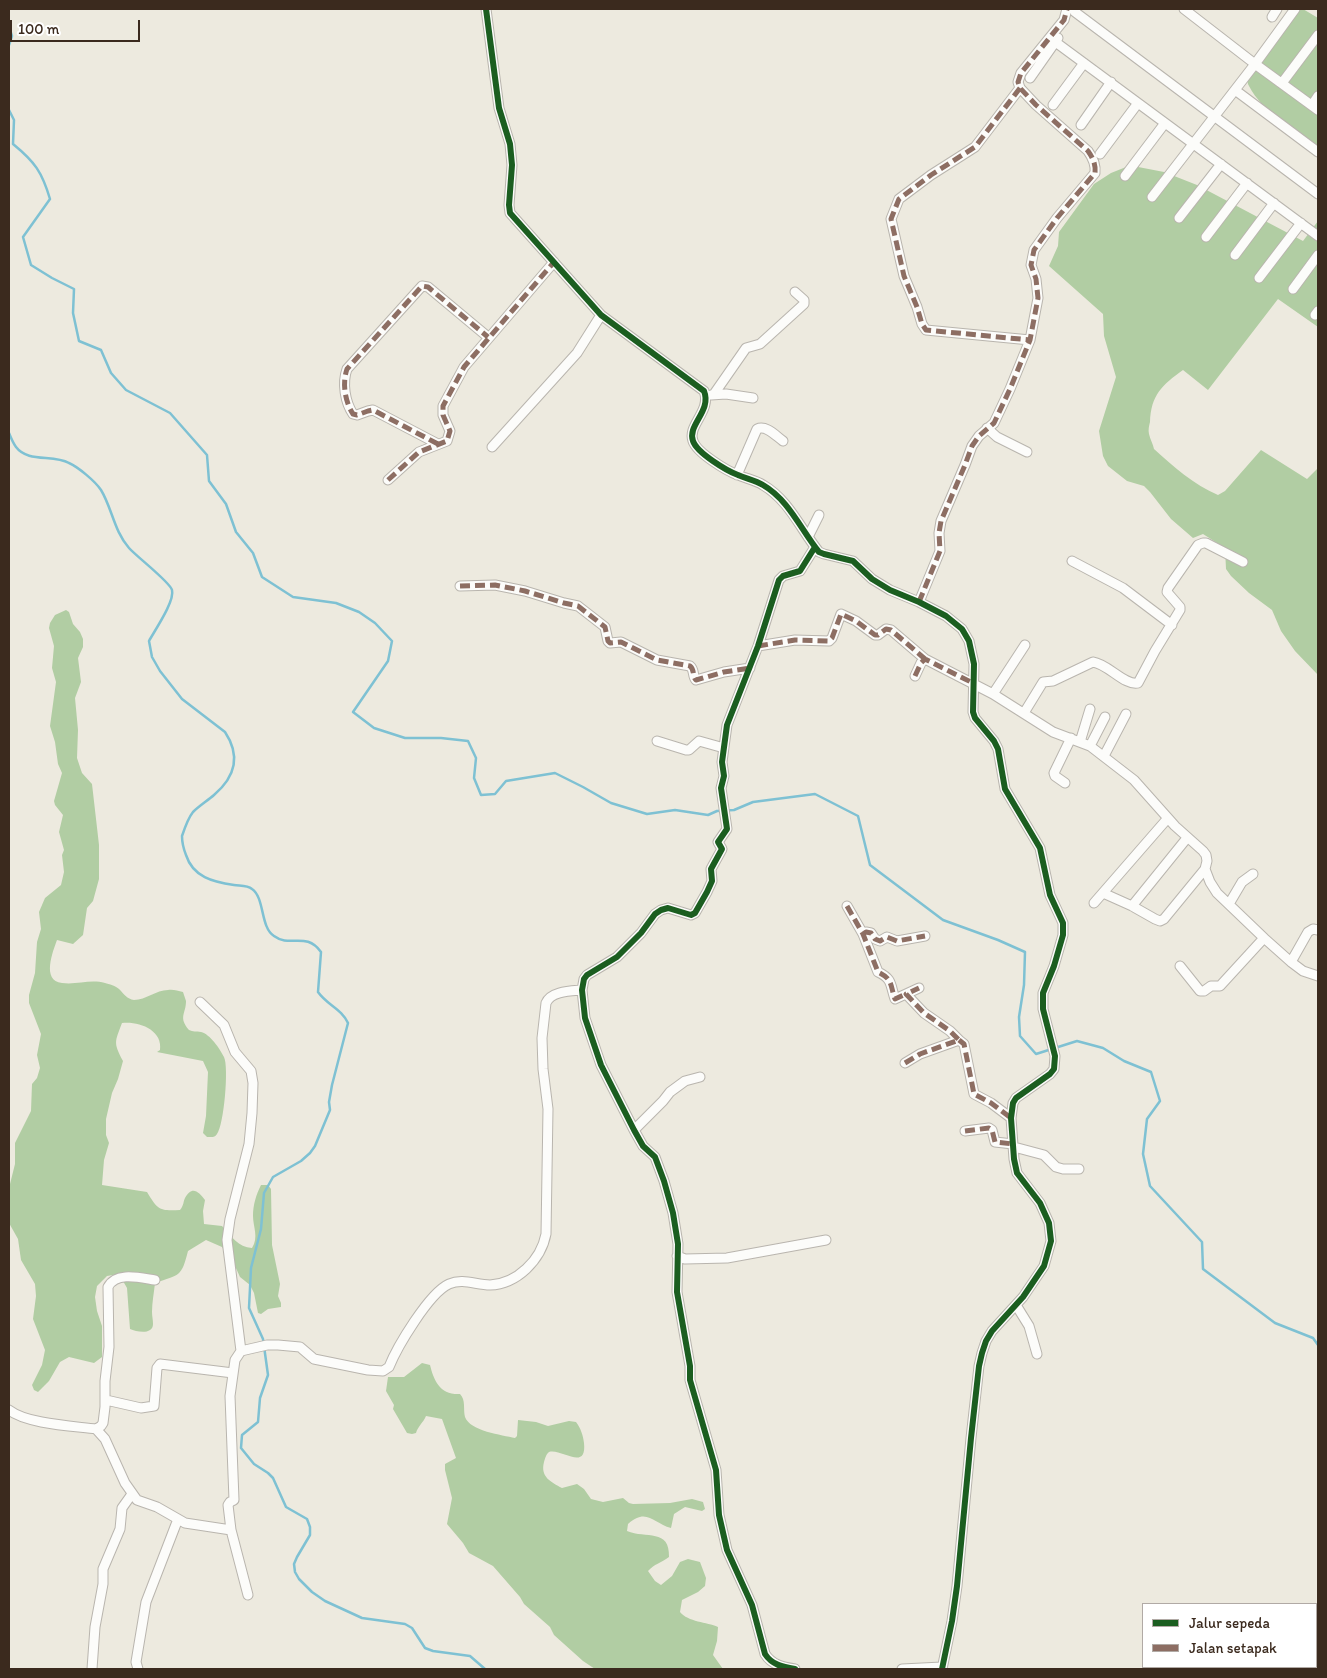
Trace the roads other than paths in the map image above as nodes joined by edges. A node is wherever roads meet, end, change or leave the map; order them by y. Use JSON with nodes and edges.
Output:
{"nodes":[{"id":1,"x":486,"y":9,"type":"edge"},
{"id":2,"x":1184,"y":9,"type":"edge"},
{"id":3,"x":1295,"y":9,"type":"edge"},
{"id":4,"x":1073,"y":10,"type":"edge"},
{"id":5,"x":1318,"y":35,"type":"edge"},
{"id":6,"x":1053,"y":39,"type":"junction"},
{"id":7,"x":1084,"y":63,"type":"junction"},
{"id":8,"x":1255,"y":64,"type":"junction"},
{"id":9,"x":1030,"y":78,"type":"dead end"},
{"id":10,"x":1111,"y":82,"type":"junction"},
{"id":11,"x":1282,"y":84,"type":"junction"},
{"id":12,"x":1020,"y":88,"type":"junction"},
{"id":13,"x":1235,"y":90,"type":"junction"},
{"id":14,"x":1318,"y":96,"type":"edge"},
{"id":15,"x":1138,"y":102,"type":"junction"},
{"id":16,"x":1053,"y":105,"type":"dead end"},
{"id":17,"x":1315,"y":108,"type":"edge"},
{"id":18,"x":1214,"y":116,"type":"junction"},
{"id":19,"x":1165,"y":123,"type":"junction"},
{"id":20,"x":1081,"y":125,"type":"dead end"},
{"id":21,"x":1193,"y":143,"type":"junction"},
{"id":22,"x":1318,"y":152,"type":"edge"},
{"id":23,"x":1100,"y":154,"type":"dead end"},
{"id":24,"x":1220,"y":164,"type":"junction"},
{"id":25,"x":1125,"y":176,"type":"dead end"},
{"id":26,"x":1247,"y":183,"type":"junction"},
{"id":27,"x":1318,"y":194,"type":"edge"},
{"id":28,"x":1152,"y":197,"type":"dead end"},
{"id":29,"x":1274,"y":203,"type":"junction"},
{"id":30,"x":1179,"y":218,"type":"dead end"},
{"id":31,"x":1301,"y":223,"type":"junction"},
{"id":32,"x":1318,"y":236,"type":"edge"},
{"id":33,"x":1206,"y":238,"type":"dead end"},
{"id":34,"x":1234,"y":255,"type":"dead end"},
{"id":35,"x":1318,"y":255,"type":"edge"},
{"id":36,"x":554,"y":262,"type":"junction"},
{"id":37,"x":1259,"y":278,"type":"dead end"},
{"id":38,"x":1293,"y":290,"type":"dead end"},
{"id":39,"x":795,"y":292,"type":"dead end"},
{"id":40,"x":601,"y":315,"type":"junction"},
{"id":41,"x":488,"y":337,"type":"junction"},
{"id":42,"x":1030,"y":340,"type":"junction"},
{"id":43,"x":710,"y":395,"type":"junction"},
{"id":44,"x":753,"y":398,"type":"dead end"},
{"id":45,"x":987,"y":428,"type":"junction"},
{"id":46,"x":783,"y":441,"type":"dead end"},
{"id":47,"x":438,"y":444,"type":"junction"},
{"id":48,"x":492,"y":447,"type":"dead end"},
{"id":49,"x":1027,"y":452,"type":"dead end"},
{"id":50,"x":738,"y":475,"type":"junction"},
{"id":51,"x":388,"y":480,"type":"dead end"},
{"id":52,"x":819,"y":515,"type":"dead end"},
{"id":53,"x":808,"y":537,"type":"junction"},
{"id":54,"x":815,"y":547,"type":"junction"},
{"id":55,"x":1072,"y":561,"type":"dead end"},
{"id":56,"x":1243,"y":562,"type":"dead end"},
{"id":57,"x":460,"y":586,"type":"dead end"},
{"id":58,"x":919,"y":602,"type":"junction"},
{"id":59,"x":1172,"y":625,"type":"junction"},
{"id":60,"x":1025,"y":645,"type":"dead end"},
{"id":61,"x":758,"y":646,"type":"junction"},
{"id":62,"x":925,"y":659,"type":"junction"},
{"id":63,"x":750,"y":668,"type":"junction"},
{"id":64,"x":915,"y":676,"type":"dead end"},
{"id":65,"x":974,"y":684,"type":"junction"},
{"id":66,"x":993,"y":694,"type":"junction"},
{"id":67,"x":1090,"y":709,"type":"dead end"},
{"id":68,"x":1024,"y":713,"type":"junction"},
{"id":69,"x":1126,"y":714,"type":"dead end"},
{"id":70,"x":1105,"y":716,"type":"dead end"},
{"id":71,"x":1070,"y":738,"type":"junction"},
{"id":72,"x":657,"y":741,"type":"dead end"},
{"id":73,"x":1080,"y":742,"type":"junction"},
{"id":74,"x":1090,"y":746,"type":"junction"},
{"id":75,"x":724,"y":748,"type":"junction"},
{"id":76,"x":1104,"y":756,"type":"junction"},
{"id":77,"x":1065,"y":783,"type":"dead end"},
{"id":78,"x":1168,"y":818,"type":"junction"},
{"id":79,"x":1187,"y":838,"type":"junction"},
{"id":80,"x":1205,"y":869,"type":"junction"},
{"id":81,"x":1253,"y":874,"type":"dead end"},
{"id":82,"x":1103,"y":893,"type":"junction"},
{"id":83,"x":1094,"y":903,"type":"dead end"},
{"id":84,"x":1229,"y":904,"type":"junction"},
{"id":85,"x":847,"y":906,"type":"dead end"},
{"id":86,"x":1132,"y":906,"type":"junction"},
{"id":87,"x":1318,"y":930,"type":"edge"},
{"id":88,"x":862,"y":934,"type":"junction"},
{"id":89,"x":925,"y":936,"type":"dead end"},
{"id":90,"x":1264,"y":938,"type":"junction"},
{"id":91,"x":1291,"y":962,"type":"junction"},
{"id":92,"x":1180,"y":966,"type":"dead end"},
{"id":93,"x":1318,"y":976,"type":"edge"},
{"id":94,"x":919,"y":988,"type":"dead end"},
{"id":95,"x":582,"y":990,"type":"junction"},
{"id":96,"x":906,"y":994,"type":"junction"},
{"id":97,"x":200,"y":1002,"type":"dead end"},
{"id":98,"x":959,"y":1040,"type":"junction"},
{"id":99,"x":905,"y":1063,"type":"dead end"},
{"id":100,"x":700,"y":1077,"type":"dead end"},
{"id":101,"x":1011,"y":1118,"type":"junction"},
{"id":102,"x":634,"y":1130,"type":"junction"},
{"id":103,"x":966,"y":1131,"type":"dead end"},
{"id":104,"x":1014,"y":1146,"type":"junction"},
{"id":105,"x":1079,"y":1169,"type":"dead end"},
{"id":106,"x":826,"y":1240,"type":"dead end"},
{"id":107,"x":677,"y":1256,"type":"junction"},
{"id":108,"x":155,"y":1280,"type":"dead end"},
{"id":109,"x":1016,"y":1305,"type":"junction"},
{"id":110,"x":241,"y":1351,"type":"junction"},
{"id":111,"x":1037,"y":1354,"type":"dead end"},
{"id":112,"x":233,"y":1373,"type":"junction"},
{"id":113,"x":106,"y":1400,"type":"junction"},
{"id":114,"x":9,"y":1410,"type":"edge"},
{"id":115,"x":96,"y":1429,"type":"junction"},
{"id":116,"x":132,"y":1494,"type":"junction"},
{"id":117,"x":178,"y":1519,"type":"junction"},
{"id":118,"x":231,"y":1530,"type":"junction"},
{"id":119,"x":248,"y":1595,"type":"dead end"},
{"id":120,"x":942,"y":1668,"type":"edge"},
{"id":121,"x":92,"y":1669,"type":"edge"},
{"id":122,"x":138,"y":1669,"type":"edge"},
{"id":123,"x":796,"y":1669,"type":"edge"},
{"id":124,"x":902,"y":1669,"type":"edge"}],
"edges":[{"from":1,"to":36,"type":"street"},
{"from":2,"to":8,"type":"street"},
{"from":3,"to":8,"type":"street"},
{"from":4,"to":6,"type":"street"},
{"from":4,"to":18,"type":"street"},
{"from":5,"to":11,"type":"street"},
{"from":6,"to":7,"type":"street"},
{"from":6,"to":9,"type":"street"},
{"from":6,"to":12,"type":"street"},
{"from":7,"to":10,"type":"street"},
{"from":7,"to":16,"type":"street"},
{"from":8,"to":11,"type":"street"},
{"from":8,"to":13,"type":"street"},
{"from":10,"to":15,"type":"street"},
{"from":10,"to":20,"type":"street"},
{"from":11,"to":17,"type":"street"},
{"from":12,"to":42,"type":"street"},
{"from":12,"to":42,"type":"street"},
{"from":13,"to":18,"type":"street"},
{"from":13,"to":22,"type":"street"},
{"from":14,"to":17,"type":"street"},
{"from":15,"to":19,"type":"street"},
{"from":15,"to":23,"type":"street"},
{"from":18,"to":21,"type":"street"},
{"from":18,"to":27,"type":"street"},
{"from":19,"to":21,"type":"street"},
{"from":19,"to":25,"type":"street"},
{"from":21,"to":24,"type":"street"},
{"from":21,"to":28,"type":"street"},
{"from":24,"to":26,"type":"street"},
{"from":24,"to":30,"type":"street"},
{"from":26,"to":29,"type":"street"},
{"from":26,"to":33,"type":"street"},
{"from":29,"to":31,"type":"street"},
{"from":29,"to":34,"type":"street"},
{"from":31,"to":32,"type":"street"},
{"from":31,"to":37,"type":"street"},
{"from":35,"to":38,"type":"street"},
{"from":36,"to":40,"type":"street"},
{"from":36,"to":41,"type":"street"},
{"from":39,"to":43,"type":"street"},
{"from":40,"to":43,"type":"street"},
{"from":40,"to":48,"type":"street"},
{"from":41,"to":47,"type":"street"},
{"from":41,"to":47,"type":"street"},
{"from":42,"to":45,"type":"street"},
{"from":43,"to":44,"type":"street"},
{"from":43,"to":50,"type":"street"},
{"from":45,"to":49,"type":"street"},
{"from":45,"to":58,"type":"street"},
{"from":46,"to":50,"type":"street"},
{"from":47,"to":51,"type":"street"},
{"from":50,"to":53,"type":"street"},
{"from":52,"to":53,"type":"street"},
{"from":53,"to":54,"type":"street"},
{"from":54,"to":58,"type":"street"},
{"from":54,"to":61,"type":"street"},
{"from":55,"to":59,"type":"street"},
{"from":56,"to":59,"type":"street"},
{"from":57,"to":63,"type":"street"},
{"from":58,"to":65,"type":"street"},
{"from":59,"to":68,"type":"street"},
{"from":60,"to":66,"type":"street"},
{"from":61,"to":62,"type":"street"},
{"from":61,"to":63,"type":"street"},
{"from":62,"to":64,"type":"street"},
{"from":62,"to":65,"type":"street"},
{"from":63,"to":75,"type":"street"},
{"from":65,"to":66,"type":"street"},
{"from":65,"to":101,"type":"street"},
{"from":66,"to":68,"type":"street"},
{"from":67,"to":73,"type":"street"},
{"from":68,"to":71,"type":"street"},
{"from":69,"to":76,"type":"street"},
{"from":70,"to":74,"type":"street"},
{"from":71,"to":73,"type":"street"},
{"from":71,"to":77,"type":"street"},
{"from":72,"to":75,"type":"street"},
{"from":73,"to":74,"type":"street"},
{"from":74,"to":76,"type":"street"},
{"from":75,"to":95,"type":"street"},
{"from":76,"to":78,"type":"street"},
{"from":78,"to":79,"type":"street"},
{"from":78,"to":82,"type":"street"},
{"from":79,"to":80,"type":"street"},
{"from":79,"to":86,"type":"street"},
{"from":80,"to":84,"type":"street"},
{"from":80,"to":86,"type":"street"},
{"from":81,"to":84,"type":"street"},
{"from":82,"to":83,"type":"street"},
{"from":82,"to":86,"type":"street"},
{"from":84,"to":90,"type":"street"},
{"from":85,"to":88,"type":"street"},
{"from":87,"to":91,"type":"street"},
{"from":88,"to":89,"type":"street"},
{"from":88,"to":96,"type":"street"},
{"from":90,"to":91,"type":"street"},
{"from":90,"to":92,"type":"street"},
{"from":91,"to":93,"type":"street"},
{"from":94,"to":96,"type":"street"},
{"from":95,"to":102,"type":"street"},
{"from":95,"to":110,"type":"street"},
{"from":96,"to":98,"type":"street"},
{"from":97,"to":110,"type":"street"},
{"from":98,"to":99,"type":"street"},
{"from":98,"to":101,"type":"street"},
{"from":100,"to":102,"type":"street"},
{"from":101,"to":104,"type":"street"},
{"from":102,"to":107,"type":"street"},
{"from":103,"to":104,"type":"street"},
{"from":104,"to":105,"type":"street"},
{"from":104,"to":109,"type":"street"},
{"from":106,"to":107,"type":"street"},
{"from":107,"to":123,"type":"street"},
{"from":108,"to":113,"type":"street"},
{"from":109,"to":111,"type":"street"},
{"from":109,"to":120,"type":"street"},
{"from":110,"to":112,"type":"street"},
{"from":112,"to":113,"type":"street"},
{"from":112,"to":118,"type":"street"},
{"from":113,"to":115,"type":"street"},
{"from":114,"to":115,"type":"street"},
{"from":115,"to":116,"type":"street"},
{"from":116,"to":117,"type":"street"},
{"from":116,"to":121,"type":"street"},
{"from":117,"to":118,"type":"street"},
{"from":117,"to":122,"type":"street"},
{"from":118,"to":119,"type":"street"},
{"from":120,"to":124,"type":"street"}]}
